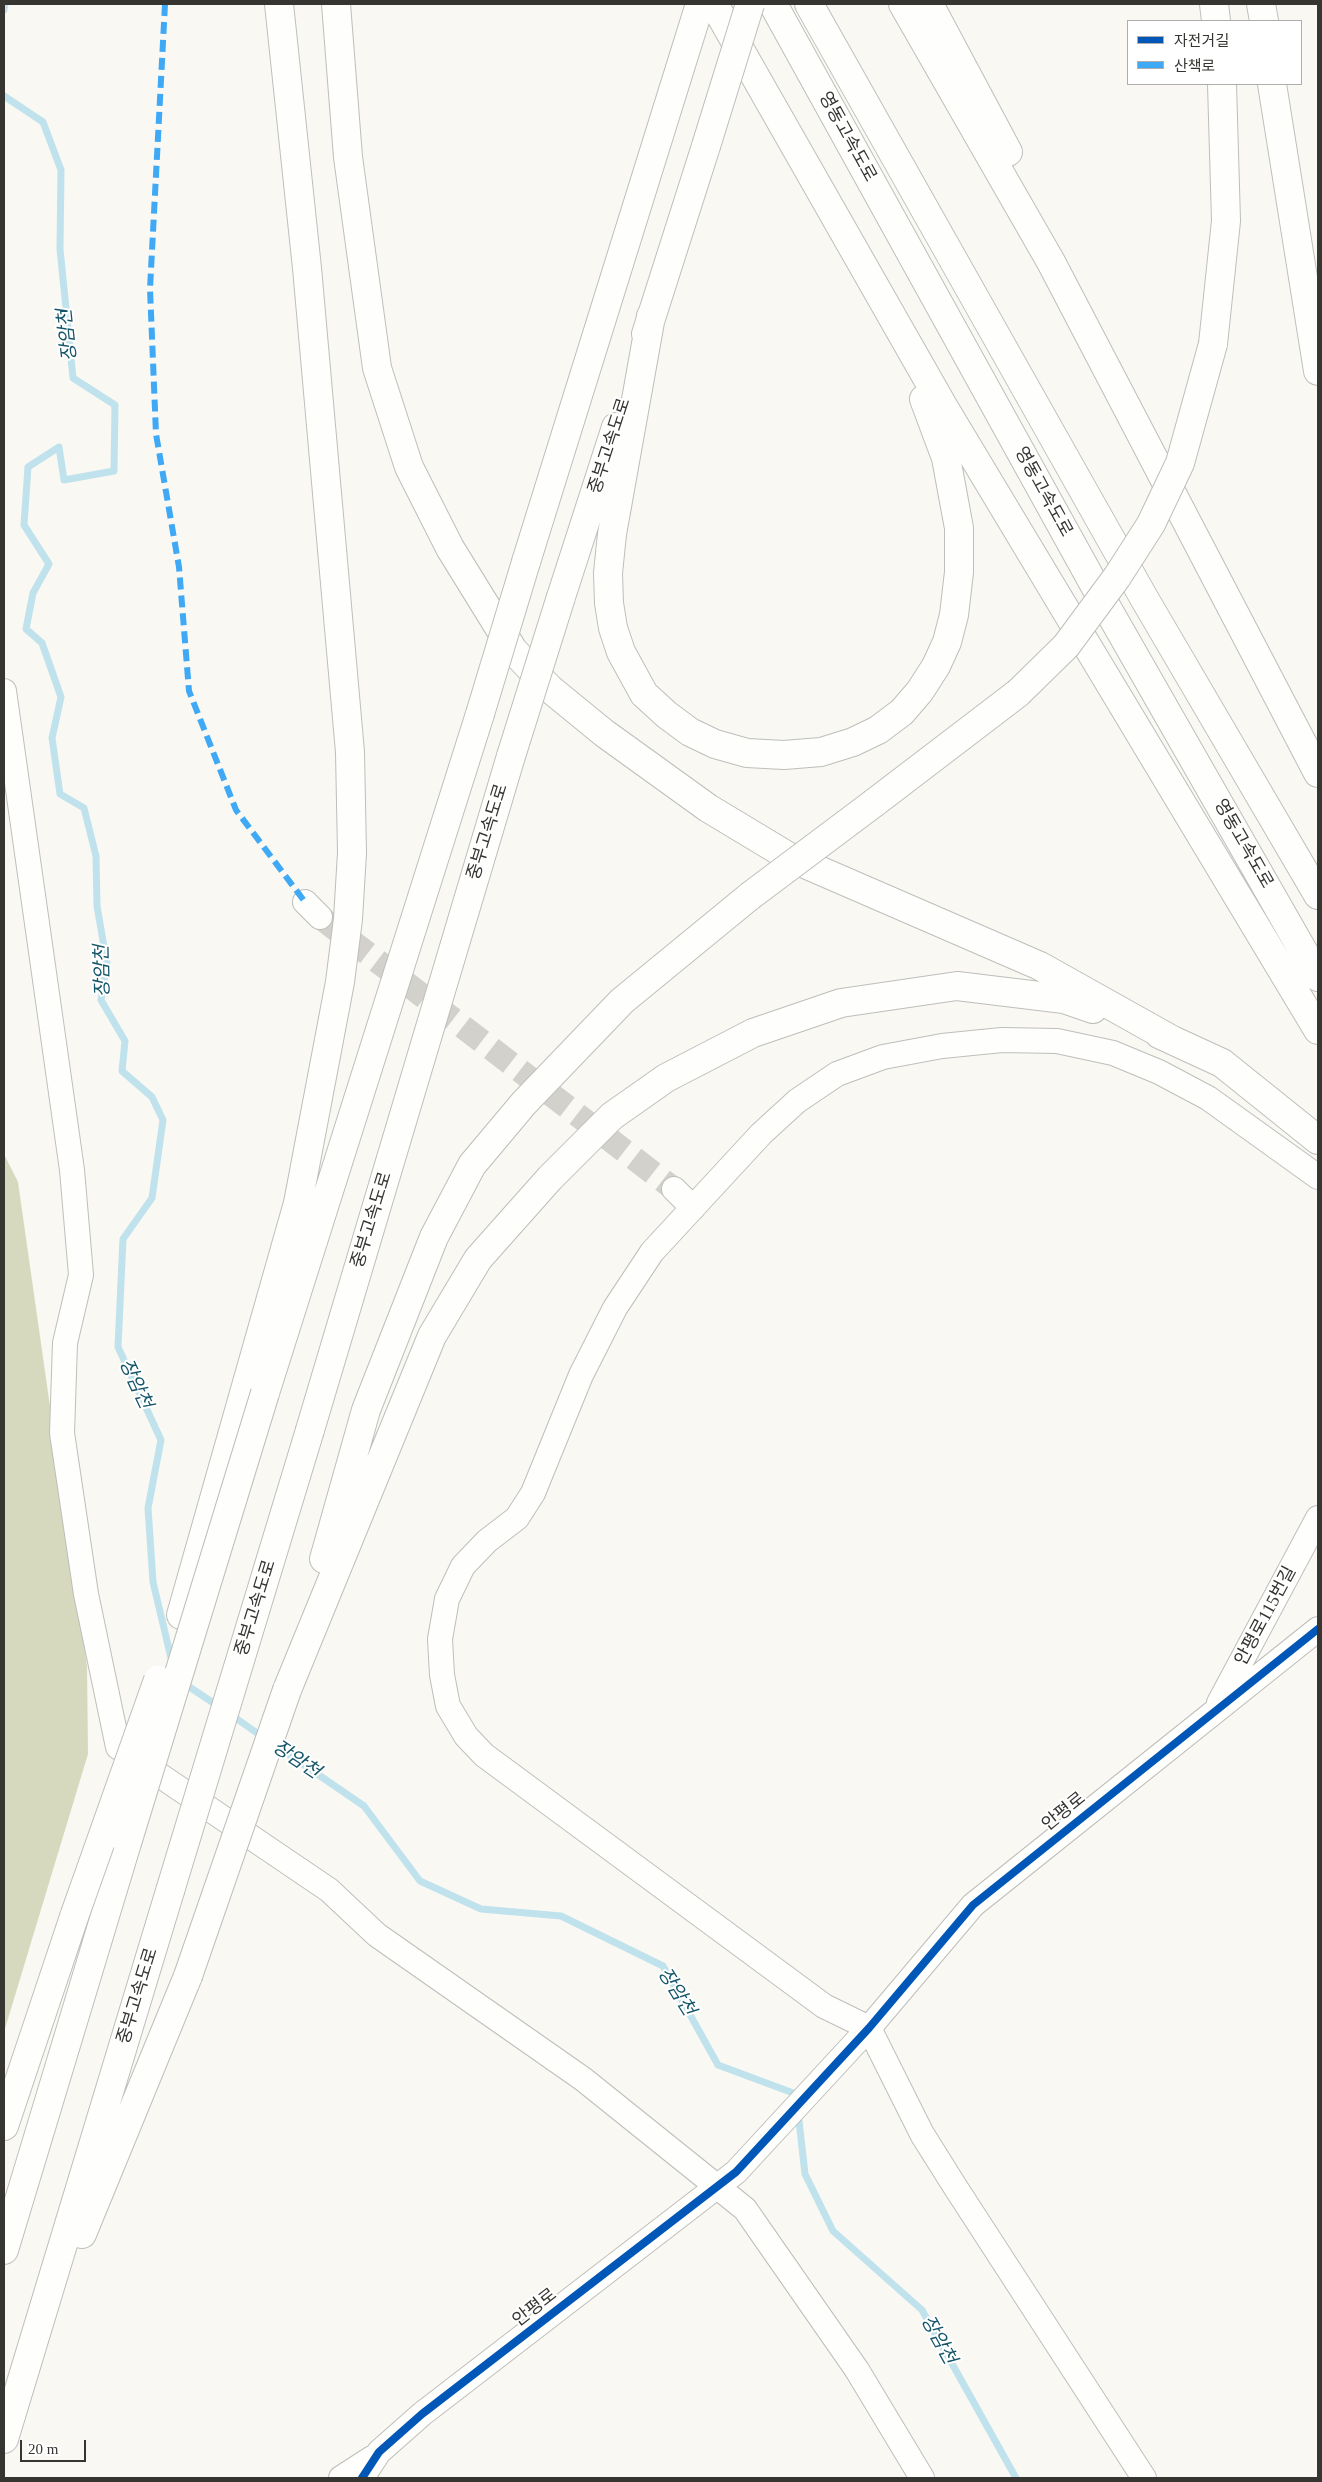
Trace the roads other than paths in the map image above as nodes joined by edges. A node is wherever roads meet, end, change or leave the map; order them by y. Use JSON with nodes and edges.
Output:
{"nodes":[{"id":1,"x":280,"y":4,"type":"edge"},
{"id":2,"x":336,"y":4,"type":"edge"},
{"id":3,"x":700,"y":4,"type":"edge"},
{"id":4,"x":714,"y":4,"type":"edge"},
{"id":5,"x":750,"y":4,"type":"edge"},
{"id":6,"x":773,"y":4,"type":"edge"},
{"id":7,"x":809,"y":4,"type":"edge"},
{"id":8,"x":903,"y":4,"type":"edge"},
{"id":9,"x":929,"y":4,"type":"edge"},
{"id":10,"x":1214,"y":4,"type":"edge"},
{"id":11,"x":1261,"y":4,"type":"edge"},
{"id":12,"x":1216,"y":20,"type":"edge"},
{"id":13,"x":1264,"y":20,"type":"edge"},
{"id":14,"x":1222,"y":85,"type":"edge"},
{"id":15,"x":1272,"y":85,"type":"edge"},
{"id":16,"x":652,"y":316,"type":"junction"},
{"id":17,"x":896,"y":323,"type":"junction"},
{"id":18,"x":1318,"y":372,"type":"edge"},
{"id":19,"x":4,"y":691,"type":"edge"},
{"id":20,"x":1318,"y":753,"type":"edge"},
{"id":21,"x":1318,"y":773,"type":"edge"},
{"id":22,"x":1318,"y":895,"type":"edge"},
{"id":23,"x":1318,"y":977,"type":"edge"},
{"id":24,"x":1318,"y":1030,"type":"edge"},
{"id":25,"x":1174,"y":1041,"type":"junction"},
{"id":26,"x":1318,"y":1140,"type":"edge"},
{"id":27,"x":1318,"y":1178,"type":"edge"},
{"id":28,"x":674,"y":1189,"type":"tunnel mouth"},
{"id":29,"x":693,"y":1208,"type":"junction"},
{"id":30,"x":1318,"y":1518,"type":"edge"},
{"id":31,"x":1318,"y":1629,"type":"edge"},
{"id":32,"x":287,"y":1690,"type":"junction"},
{"id":33,"x":1213,"y":1714,"type":"junction"},
{"id":34,"x":869,"y":2028,"type":"junction"},
{"id":35,"x":4,"y":2126,"type":"edge"},
{"id":36,"x":727,"y":2179,"type":"junction"},
{"id":37,"x":4,"y":2250,"type":"edge"},
{"id":38,"x":4,"y":2439,"type":"edge"},
{"id":39,"x":379,"y":2452,"type":"junction"},
{"id":40,"x":4,"y":2460,"type":"edge"},
{"id":41,"x":341,"y":2478,"type":"edge"},
{"id":42,"x":362,"y":2478,"type":"edge"},
{"id":43,"x":922,"y":2478,"type":"edge"},
{"id":44,"x":1144,"y":2478,"type":"edge"}],
"edges":[{"from":1,"to":35,"type":"highway","bridge":true},
{"from":2,"to":25,"type":"highway"},
{"from":3,"to":37,"type":"highway","bridge":true},
{"from":4,"to":17,"type":"highway"},
{"from":5,"to":16,"type":"highway","name":"중부고속도로","bridge":true},
{"from":6,"to":23,"type":"highway","name":"영동고속도로"},
{"from":7,"to":22,"type":"highway","name":"영동고속도로"},
{"from":8,"to":21,"type":"highway"},
{"from":9,"to":20,"type":"highway"},
{"from":10,"to":12,"type":"highway"},
{"from":11,"to":13,"type":"highway"},
{"from":14,"to":32,"type":"highway","bridge":true},
{"from":15,"to":18,"type":"highway"},
{"from":16,"to":17,"type":"highway"},
{"from":16,"to":38,"type":"highway","name":"중부고속도로","bridge":true},
{"from":17,"to":24,"type":"highway"},
{"from":19,"to":36,"type":"street"},
{"from":25,"to":26,"type":"highway"},
{"from":25,"to":32,"type":"highway"},
{"from":27,"to":29,"type":"street"},
{"from":28,"to":29,"type":"street"},
{"from":29,"to":34,"type":"street"},
{"from":30,"to":33,"type":"street","name":"안평로115번길"},
{"from":31,"to":33,"type":"street","name":"안평로"},
{"from":32,"to":40,"type":"highway","bridge":true},
{"from":33,"to":34,"type":"street","name":"안평로"},
{"from":34,"to":36,"type":"street","name":"안평로"},
{"from":34,"to":44,"type":"street"},
{"from":36,"to":39,"type":"street","name":"안평로"},
{"from":36,"to":43,"type":"street"},
{"from":39,"to":41,"type":"street"},
{"from":39,"to":42,"type":"street","name":"안평로"}]}
